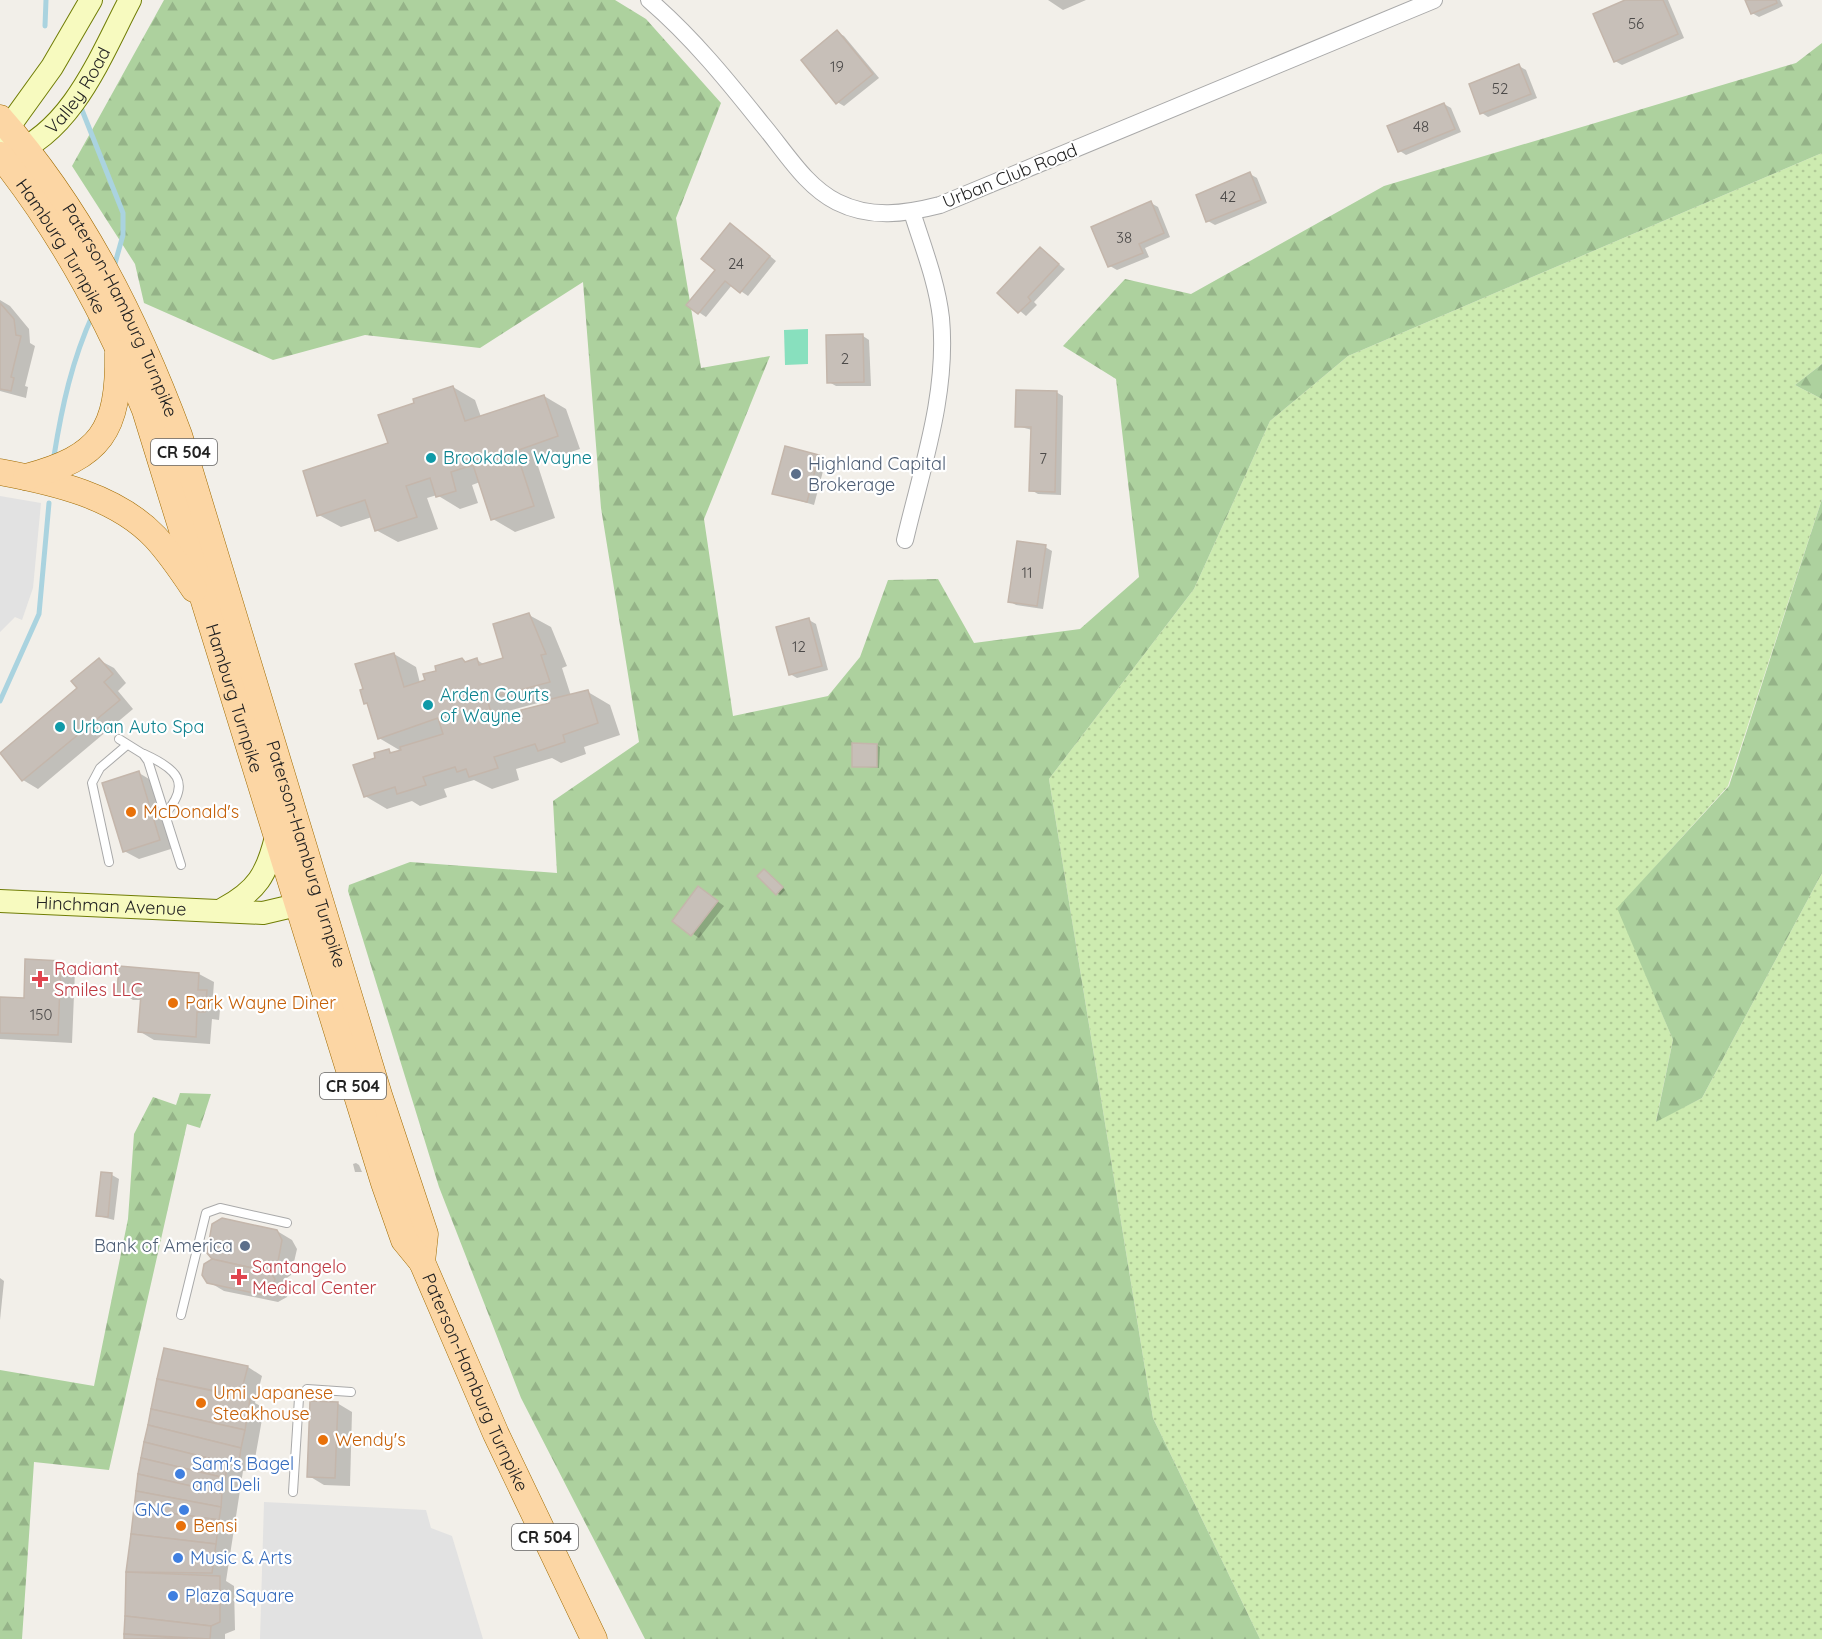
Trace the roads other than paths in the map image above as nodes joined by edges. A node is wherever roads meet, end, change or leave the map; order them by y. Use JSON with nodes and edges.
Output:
{"nodes":[{"id":1,"x":90,"y":0,"type":"edge"},
{"id":2,"x":130,"y":0,"type":"edge"},
{"id":3,"x":649,"y":0,"type":"edge"},
{"id":4,"x":1434,"y":0,"type":"edge"},
{"id":5,"x":4,"y":123,"type":"edge"},
{"id":6,"x":7,"y":156,"type":"edge"},
{"id":7,"x":912,"y":212,"type":"junction"},
{"id":8,"x":103,"y":288,"type":"junction"},
{"id":9,"x":117,"y":344,"type":"junction"},
{"id":10,"x":0,"y":472,"type":"edge"},
{"id":11,"x":25,"y":477,"type":"junction"},
{"id":12,"x":905,"y":540,"type":"dead end"},
{"id":13,"x":206,"y":606,"type":"junction"},
{"id":14,"x":143,"y":754,"type":"junction"},
{"id":15,"x":165,"y":814,"type":"junction"},
{"id":16,"x":276,"y":837,"type":"junction"},
{"id":17,"x":109,"y":862,"type":"dead end"},
{"id":18,"x":181,"y":865,"type":"dead end"},
{"id":19,"x":307,"y":898,"type":"junction"},
{"id":20,"x":0,"y":901,"type":"edge"},
{"id":21,"x":223,"y":909,"type":"junction"},
{"id":22,"x":287,"y":1223,"type":"dead end"},
{"id":23,"x":422,"y":1262,"type":"joint"},
{"id":24,"x":182,"y":1315,"type":"dead end"},
{"id":25,"x":351,"y":1392,"type":"dead end"},
{"id":26,"x":293,"y":1492,"type":"dead end"},
{"id":27,"x":594,"y":1639,"type":"edge"}],
"edges":[{"from":1,"to":5,"type":"street","name":"Valley Road"},
{"from":2,"to":6,"type":"street","name":"Valley Road"},
{"from":3,"to":7,"type":"street","name":"Urban Club Road"},
{"from":4,"to":7,"type":"street","name":"Urban Club Road"},
{"from":5,"to":6,"type":"main road","name":"Paterson-Hamburg Turnpike","number":"CR 504"},
{"from":6,"to":8,"type":"main road","name":"Hamburg Turnpike","number":"CR 504"},
{"from":6,"to":8,"type":"main road","name":"Paterson-Hamburg Turnpike","number":"CR 504"},
{"from":7,"to":12,"type":"street"},
{"from":8,"to":9,"type":"main road","name":"Hamburg Turnpike","number":"CR 504"},
{"from":8,"to":19,"type":"main road","name":"Paterson-Hamburg Turnpike","number":"CR 504"},
{"from":9,"to":11,"type":"main road"},
{"from":9,"to":13,"type":"main road","name":"Hamburg Turnpike","number":"CR 504"},
{"from":10,"to":11,"type":"main road"},
{"from":11,"to":13,"type":"main road"},
{"from":13,"to":16,"type":"main road","name":"Hamburg Turnpike","number":"CR 504"},
{"from":14,"to":15,"type":"lane"},
{"from":14,"to":15,"type":"lane"},
{"from":14,"to":17,"type":"lane"},
{"from":15,"to":18,"type":"lane"},
{"from":16,"to":19,"type":"main road","name":"Hamburg Turnpike","number":"CR 504"},
{"from":16,"to":21,"type":"street"},
{"from":19,"to":21,"type":"street","name":"Hinchman Avenue"},
{"from":19,"to":23,"type":"main road","name":"Hamburg Turnpike","number":"CR 504"},
{"from":20,"to":21,"type":"street","name":"Hinchman Avenue"},
{"from":22,"to":24,"type":"lane"},
{"from":23,"to":27,"type":"main road","name":"Paterson-Hamburg Turnpike","number":"CR 504"},
{"from":25,"to":26,"type":"lane"}]}
